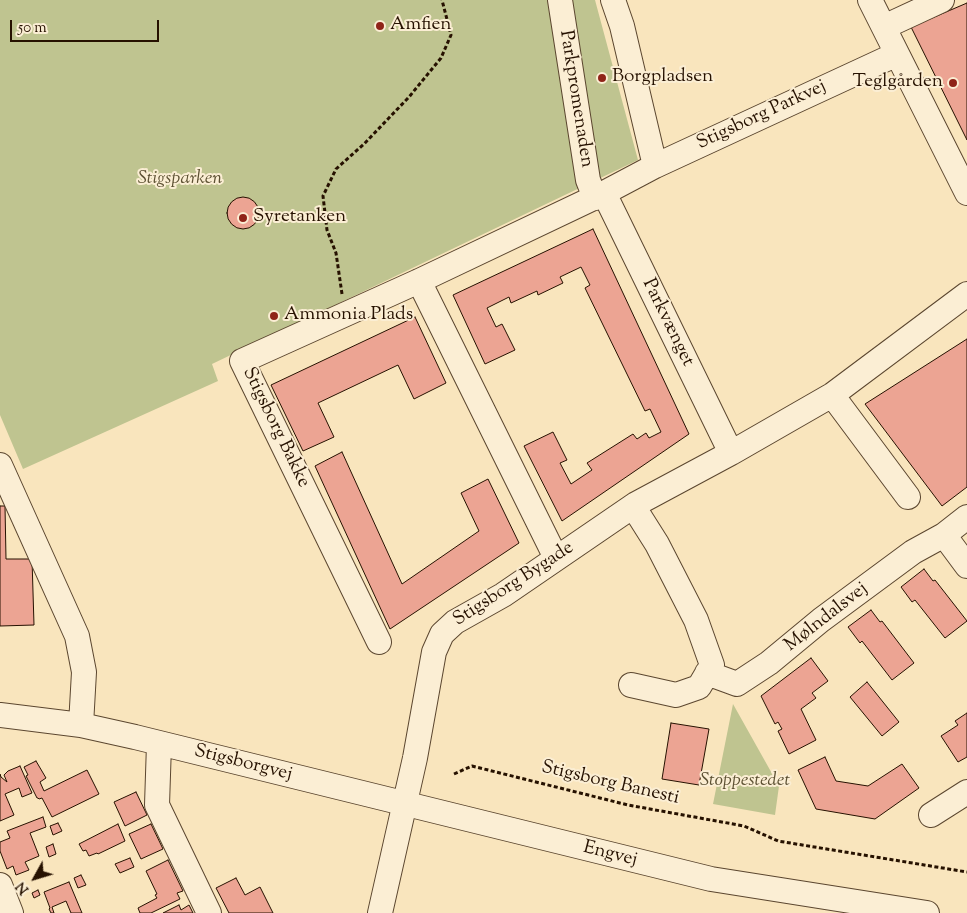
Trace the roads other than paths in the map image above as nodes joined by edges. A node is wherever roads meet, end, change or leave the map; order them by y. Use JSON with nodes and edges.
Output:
{"nodes":[{"id":1,"x":560,"y":0,"type":"edge"},
{"id":2,"x":614,"y":0,"type":"edge"},
{"id":3,"x":870,"y":0,"type":"edge"},
{"id":4,"x":942,"y":0,"type":"edge"},
{"id":5,"x":884,"y":27,"type":"junction"},
{"id":6,"x":897,"y":54,"type":"junction"},
{"id":7,"x":655,"y":166,"type":"junction"},
{"id":8,"x":967,"y":193,"type":"edge"},
{"id":9,"x":599,"y":195,"type":"junction"},
{"id":10,"x":420,"y":281,"type":"junction"},
{"id":11,"x":967,"y":294,"type":"edge"},
{"id":12,"x":832,"y":395,"type":"junction"},
{"id":13,"x":731,"y":453,"type":"junction"},
{"id":14,"x":0,"y":465,"type":"edge"},
{"id":15,"x":908,"y":497,"type":"dead end"},
{"id":16,"x":633,"y":506,"type":"junction"},
{"id":17,"x":967,"y":517,"type":"edge"},
{"id":18,"x":944,"y":535,"type":"junction"},
{"id":19,"x":556,"y":558,"type":"junction"},
{"id":20,"x":967,"y":566,"type":"edge"},
{"id":21,"x":379,"y":642,"type":"dead end"},
{"id":22,"x":707,"y":673,"type":"junction"},
{"id":23,"x":631,"y":685,"type":"dead end"},
{"id":24,"x":0,"y":715,"type":"edge"},
{"id":25,"x":81,"y":725,"type":"junction"},
{"id":26,"x":159,"y":744,"type":"junction"},
{"id":27,"x":967,"y":792,"type":"edge"},
{"id":28,"x":404,"y":804,"type":"junction"},
{"id":29,"x":931,"y":815,"type":"dead end"},
{"id":30,"x":0,"y":885,"type":"edge"},
{"id":31,"x":11,"y":913,"type":"edge"},
{"id":32,"x":209,"y":913,"type":"edge"},
{"id":33,"x":380,"y":913,"type":"edge"},
{"id":34,"x":927,"y":913,"type":"edge"}],
"edges":[{"from":1,"to":9,"type":"street","name":"Parkpromenaden"},
{"from":2,"to":7,"type":"street"},
{"from":3,"to":5,"type":"street"},
{"from":4,"to":5,"type":"street"},
{"from":5,"to":6,"type":"street"},
{"from":6,"to":7,"type":"street","name":"Stigsborg Parkvej"},
{"from":6,"to":8,"type":"street"},
{"from":7,"to":9,"type":"street","name":"Stigsborg Parkvej"},
{"from":9,"to":10,"type":"street","name":"Stigsborg Bakke"},
{"from":9,"to":13,"type":"street","name":"Parkvænget"},
{"from":10,"to":19,"type":"street"},
{"from":10,"to":21,"type":"street","name":"Stigsborg Bakke"},
{"from":11,"to":12,"type":"street","name":"Stigsborg Bygade"},
{"from":12,"to":13,"type":"street","name":"Stigsborg Bygade"},
{"from":12,"to":15,"type":"street"},
{"from":13,"to":16,"type":"street","name":"Stigsborg Bygade"},
{"from":14,"to":25,"type":"street"},
{"from":16,"to":19,"type":"street","name":"Stigsborg Bygade"},
{"from":16,"to":22,"type":"street"},
{"from":17,"to":18,"type":"street","name":"Mølndalsvej"},
{"from":18,"to":20,"type":"street"},
{"from":18,"to":22,"type":"street","name":"Mølndalsvej"},
{"from":19,"to":28,"type":"street","name":"Stigsborg Bygade"},
{"from":22,"to":23,"type":"street"},
{"from":24,"to":25,"type":"street","name":"Stigsborgvej"},
{"from":25,"to":26,"type":"street","name":"Stigsborgvej"},
{"from":26,"to":28,"type":"street","name":"Stigsborgvej"},
{"from":26,"to":32,"type":"street"},
{"from":27,"to":29,"type":"street"},
{"from":28,"to":33,"type":"street"},
{"from":28,"to":34,"type":"street","name":"Engvej"},
{"from":30,"to":31,"type":"street"}]}
